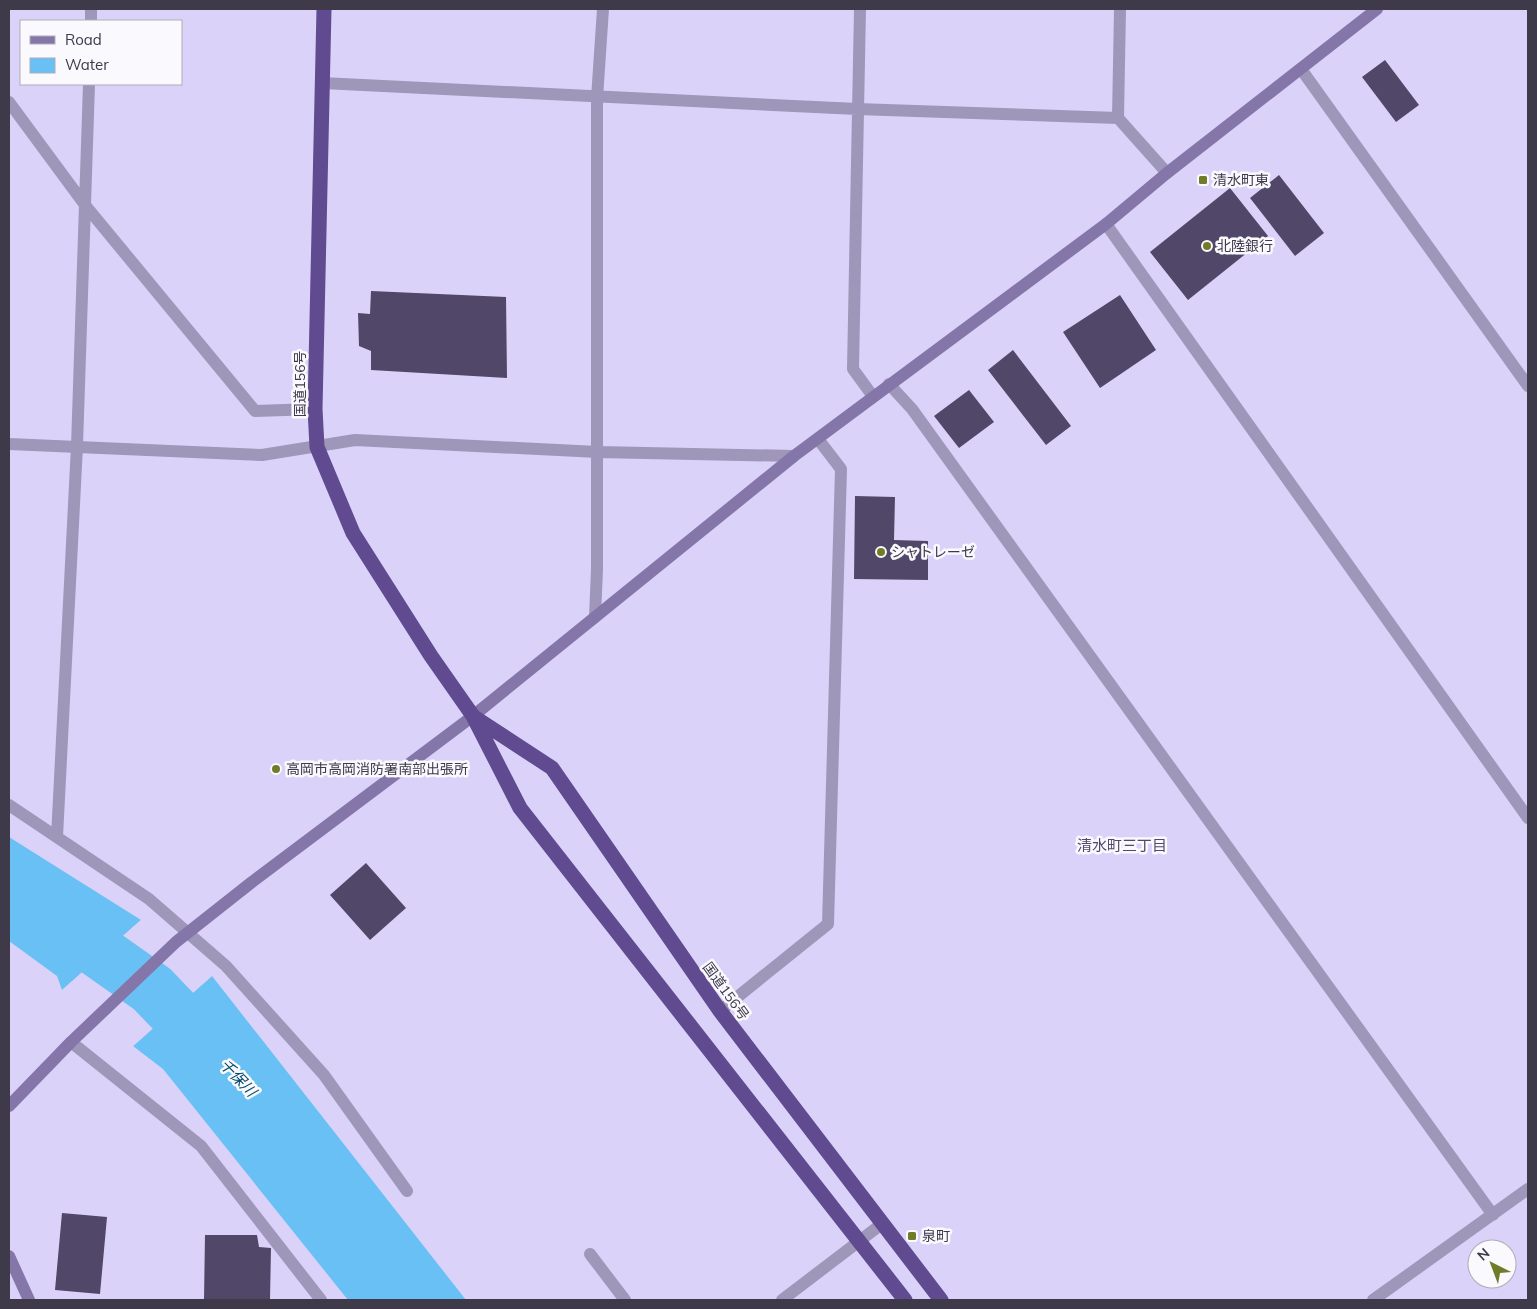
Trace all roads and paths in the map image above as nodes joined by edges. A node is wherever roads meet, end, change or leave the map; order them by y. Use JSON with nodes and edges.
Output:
{"nodes":[{"id":1,"x":324,"y":9,"type":"edge"},
{"id":2,"x":602,"y":9,"type":"edge"},
{"id":3,"x":860,"y":9,"type":"edge"},
{"id":4,"x":1120,"y":9,"type":"edge"},
{"id":5,"x":1373,"y":10,"type":"edge"},
{"id":6,"x":1301,"y":69,"type":"junction"},
{"id":7,"x":322,"y":84,"type":"junction"},
{"id":8,"x":89,"y":85,"type":"edge"},
{"id":9,"x":598,"y":98,"type":"junction"},
{"id":10,"x":9,"y":102,"type":"edge"},
{"id":11,"x":857,"y":109,"type":"junction"},
{"id":12,"x":1118,"y":118,"type":"junction"},
{"id":13,"x":1167,"y":173,"type":"junction"},
{"id":14,"x":86,"y":205,"type":"junction"},
{"id":15,"x":1106,"y":224,"type":"junction"},
{"id":16,"x":889,"y":384,"type":"junction"},
{"id":17,"x":1528,"y":386,"type":"edge"},
{"id":18,"x":872,"y":396,"type":"junction"},
{"id":19,"x":315,"y":410,"type":"junction"},
{"id":20,"x":818,"y":439,"type":"junction"},
{"id":21,"x":9,"y":444,"type":"edge"},
{"id":22,"x":77,"y":446,"type":"junction"},
{"id":23,"x":317,"y":447,"type":"junction"},
{"id":24,"x":598,"y":452,"type":"junction"},
{"id":25,"x":794,"y":456,"type":"junction"},
{"id":26,"x":595,"y":617,"type":"junction"},
{"id":27,"x":473,"y":716,"type":"junction"},
{"id":28,"x":9,"y":805,"type":"edge"},
{"id":29,"x":1528,"y":818,"type":"edge"},
{"id":30,"x":57,"y":837,"type":"junction"},
{"id":31,"x":188,"y":933,"type":"junction"},
{"id":32,"x":720,"y":1011,"type":"junction"},
{"id":33,"x":71,"y":1042,"type":"junction"},
{"id":34,"x":9,"y":1106,"type":"edge"},
{"id":35,"x":1528,"y":1189,"type":"edge"},
{"id":36,"x":407,"y":1191,"type":"dead end"},
{"id":37,"x":1493,"y":1215,"type":"junction"},
{"id":38,"x":883,"y":1223,"type":"junction"},
{"id":39,"x":861,"y":1242,"type":"junction"},
{"id":40,"x":590,"y":1254,"type":"dead end"},
{"id":41,"x":9,"y":1256,"type":"edge"},
{"id":42,"x":29,"y":1300,"type":"edge"},
{"id":43,"x":321,"y":1300,"type":"edge"},
{"id":44,"x":625,"y":1300,"type":"edge"},
{"id":45,"x":782,"y":1300,"type":"edge"},
{"id":46,"x":905,"y":1300,"type":"edge"},
{"id":47,"x":941,"y":1300,"type":"edge"},
{"id":48,"x":1373,"y":1300,"type":"edge"}],
"edges":[{"from":1,"to":7,"type":"highway","name":"国道156号"},
{"from":2,"to":9,"type":"street"},
{"from":3,"to":11,"type":"street"},
{"from":4,"to":12,"type":"street"},
{"from":5,"to":6,"type":"street"},
{"from":6,"to":13,"type":"street"},
{"from":6,"to":17,"type":"street"},
{"from":7,"to":9,"type":"street"},
{"from":7,"to":19,"type":"highway","name":"国道156号"},
{"from":8,"to":14,"type":"street"},
{"from":9,"to":11,"type":"street"},
{"from":9,"to":24,"type":"street"},
{"from":10,"to":14,"type":"street"},
{"from":11,"to":12,"type":"street"},
{"from":11,"to":18,"type":"street"},
{"from":12,"to":13,"type":"street"},
{"from":13,"to":15,"type":"street"},
{"from":14,"to":19,"type":"street"},
{"from":14,"to":22,"type":"street"},
{"from":15,"to":16,"type":"street"},
{"from":15,"to":29,"type":"street"},
{"from":16,"to":18,"type":"street"},
{"from":16,"to":37,"type":"street"},
{"from":18,"to":20,"type":"street"},
{"from":19,"to":23,"type":"highway","name":"国道156号"},
{"from":20,"to":25,"type":"street"},
{"from":20,"to":32,"type":"street"},
{"from":21,"to":22,"type":"street"},
{"from":22,"to":23,"type":"street"},
{"from":22,"to":30,"type":"street"},
{"from":23,"to":24,"type":"street"},
{"from":23,"to":27,"type":"highway","name":"国道156号"},
{"from":24,"to":25,"type":"street"},
{"from":24,"to":26,"type":"street"},
{"from":25,"to":26,"type":"street"},
{"from":26,"to":27,"type":"street"},
{"from":27,"to":31,"type":"street"},
{"from":27,"to":32,"type":"highway","name":"国道156号"},
{"from":27,"to":39,"type":"highway","name":"国道156号"},
{"from":28,"to":30,"type":"street"},
{"from":30,"to":31,"type":"street"},
{"from":31,"to":33,"type":"street"},
{"from":31,"to":36,"type":"street"},
{"from":32,"to":38,"type":"highway","name":"国道156号"},
{"from":33,"to":34,"type":"street"},
{"from":33,"to":43,"type":"street"},
{"from":35,"to":37,"type":"street"},
{"from":37,"to":48,"type":"street"},
{"from":38,"to":39,"type":"street"},
{"from":38,"to":47,"type":"highway","name":"国道156号"},
{"from":39,"to":45,"type":"street"},
{"from":39,"to":46,"type":"highway","name":"国道156号"},
{"from":40,"to":44,"type":"street"},
{"from":41,"to":42,"type":"street"}]}
